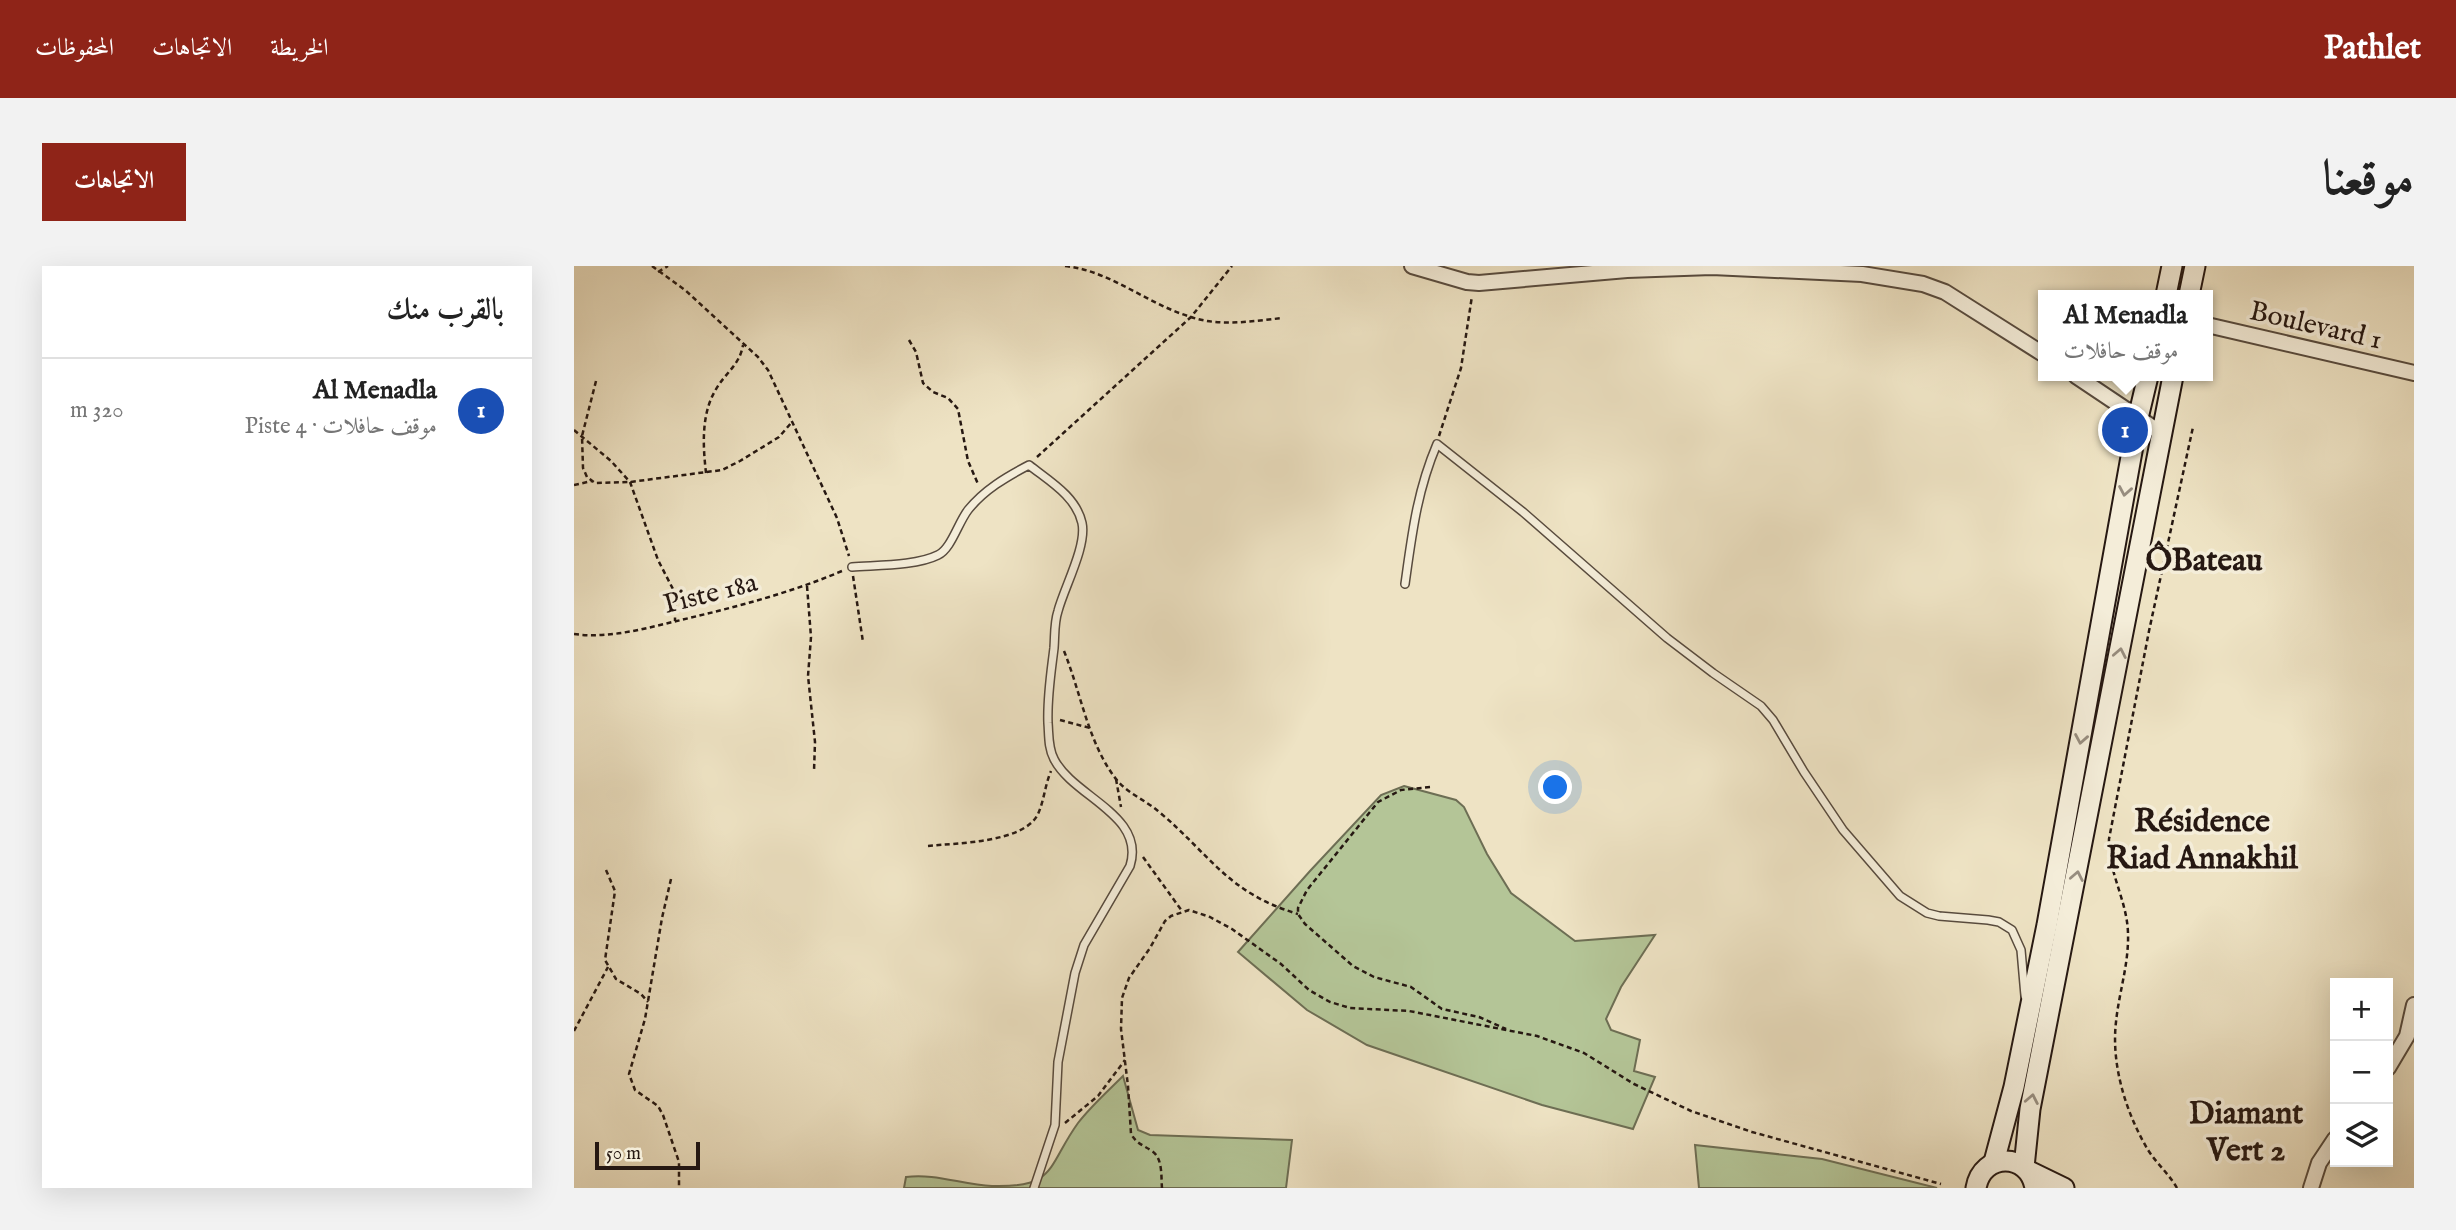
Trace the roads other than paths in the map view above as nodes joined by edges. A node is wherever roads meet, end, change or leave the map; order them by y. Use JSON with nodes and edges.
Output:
{"nodes":[{"id":1,"x":1412,"y":266,"type":"edge"},
{"id":2,"x":2172,"y":266,"type":"edge"},
{"id":3,"x":2195,"y":266,"type":"edge"},
{"id":4,"x":2167,"y":290,"type":"edge"},
{"id":5,"x":2190,"y":290,"type":"edge"},
{"id":6,"x":2213,"y":327,"type":"edge"},
{"id":7,"x":2038,"y":351,"type":"edge"},
{"id":8,"x":2414,"y":373,"type":"edge"},
{"id":9,"x":2083,"y":381,"type":"edge"},
{"id":10,"x":2147,"y":381,"type":"edge"},
{"id":11,"x":2172,"y":381,"type":"edge"},
{"id":12,"x":2138,"y":418,"type":"junction"},
{"id":13,"x":2161,"y":433,"type":"junction"},
{"id":14,"x":852,"y":567,"type":"road end"},
{"id":15,"x":1405,"y":584,"type":"dead end"},
{"id":16,"x":2414,"y":1005,"type":"edge"},
{"id":17,"x":2027,"y":1021,"type":"junction"},
{"id":18,"x":2393,"y":1060,"type":"edge"},
{"id":19,"x":2330,"y":1146,"type":"edge"},
{"id":20,"x":1994,"y":1162,"type":"junction"},
{"id":21,"x":2029,"y":1176,"type":"edge"},
{"id":22,"x":1034,"y":1188,"type":"edge"},
{"id":23,"x":1976,"y":1188,"type":"edge"},
{"id":24,"x":2064,"y":1188,"type":"edge"},
{"id":25,"x":2311,"y":1188,"type":"edge"}],
"edges":[{"from":1,"to":7,"type":"street"},
{"from":2,"to":4,"type":"main road"},
{"from":3,"to":5,"type":"main road"},
{"from":6,"to":8,"type":"street","name":"Boulevard 1"},
{"from":9,"to":12,"type":"street"},
{"from":10,"to":12,"type":"main road"},
{"from":11,"to":13,"type":"main road"},
{"from":12,"to":13,"type":"street"},
{"from":12,"to":17,"type":"main road","one_way":true},
{"from":21,"to":13,"type":"main road","one_way":true},
{"from":14,"to":22,"type":"lane"},
{"from":15,"to":17,"type":"lane"},
{"from":16,"to":18,"type":"street"},
{"from":17,"to":20,"type":"main road"},
{"from":19,"to":25,"type":"street"},
{"from":20,"to":21,"type":"main road"},
{"from":20,"to":23,"type":"main road"},
{"from":21,"to":24,"type":"main road"}]}
